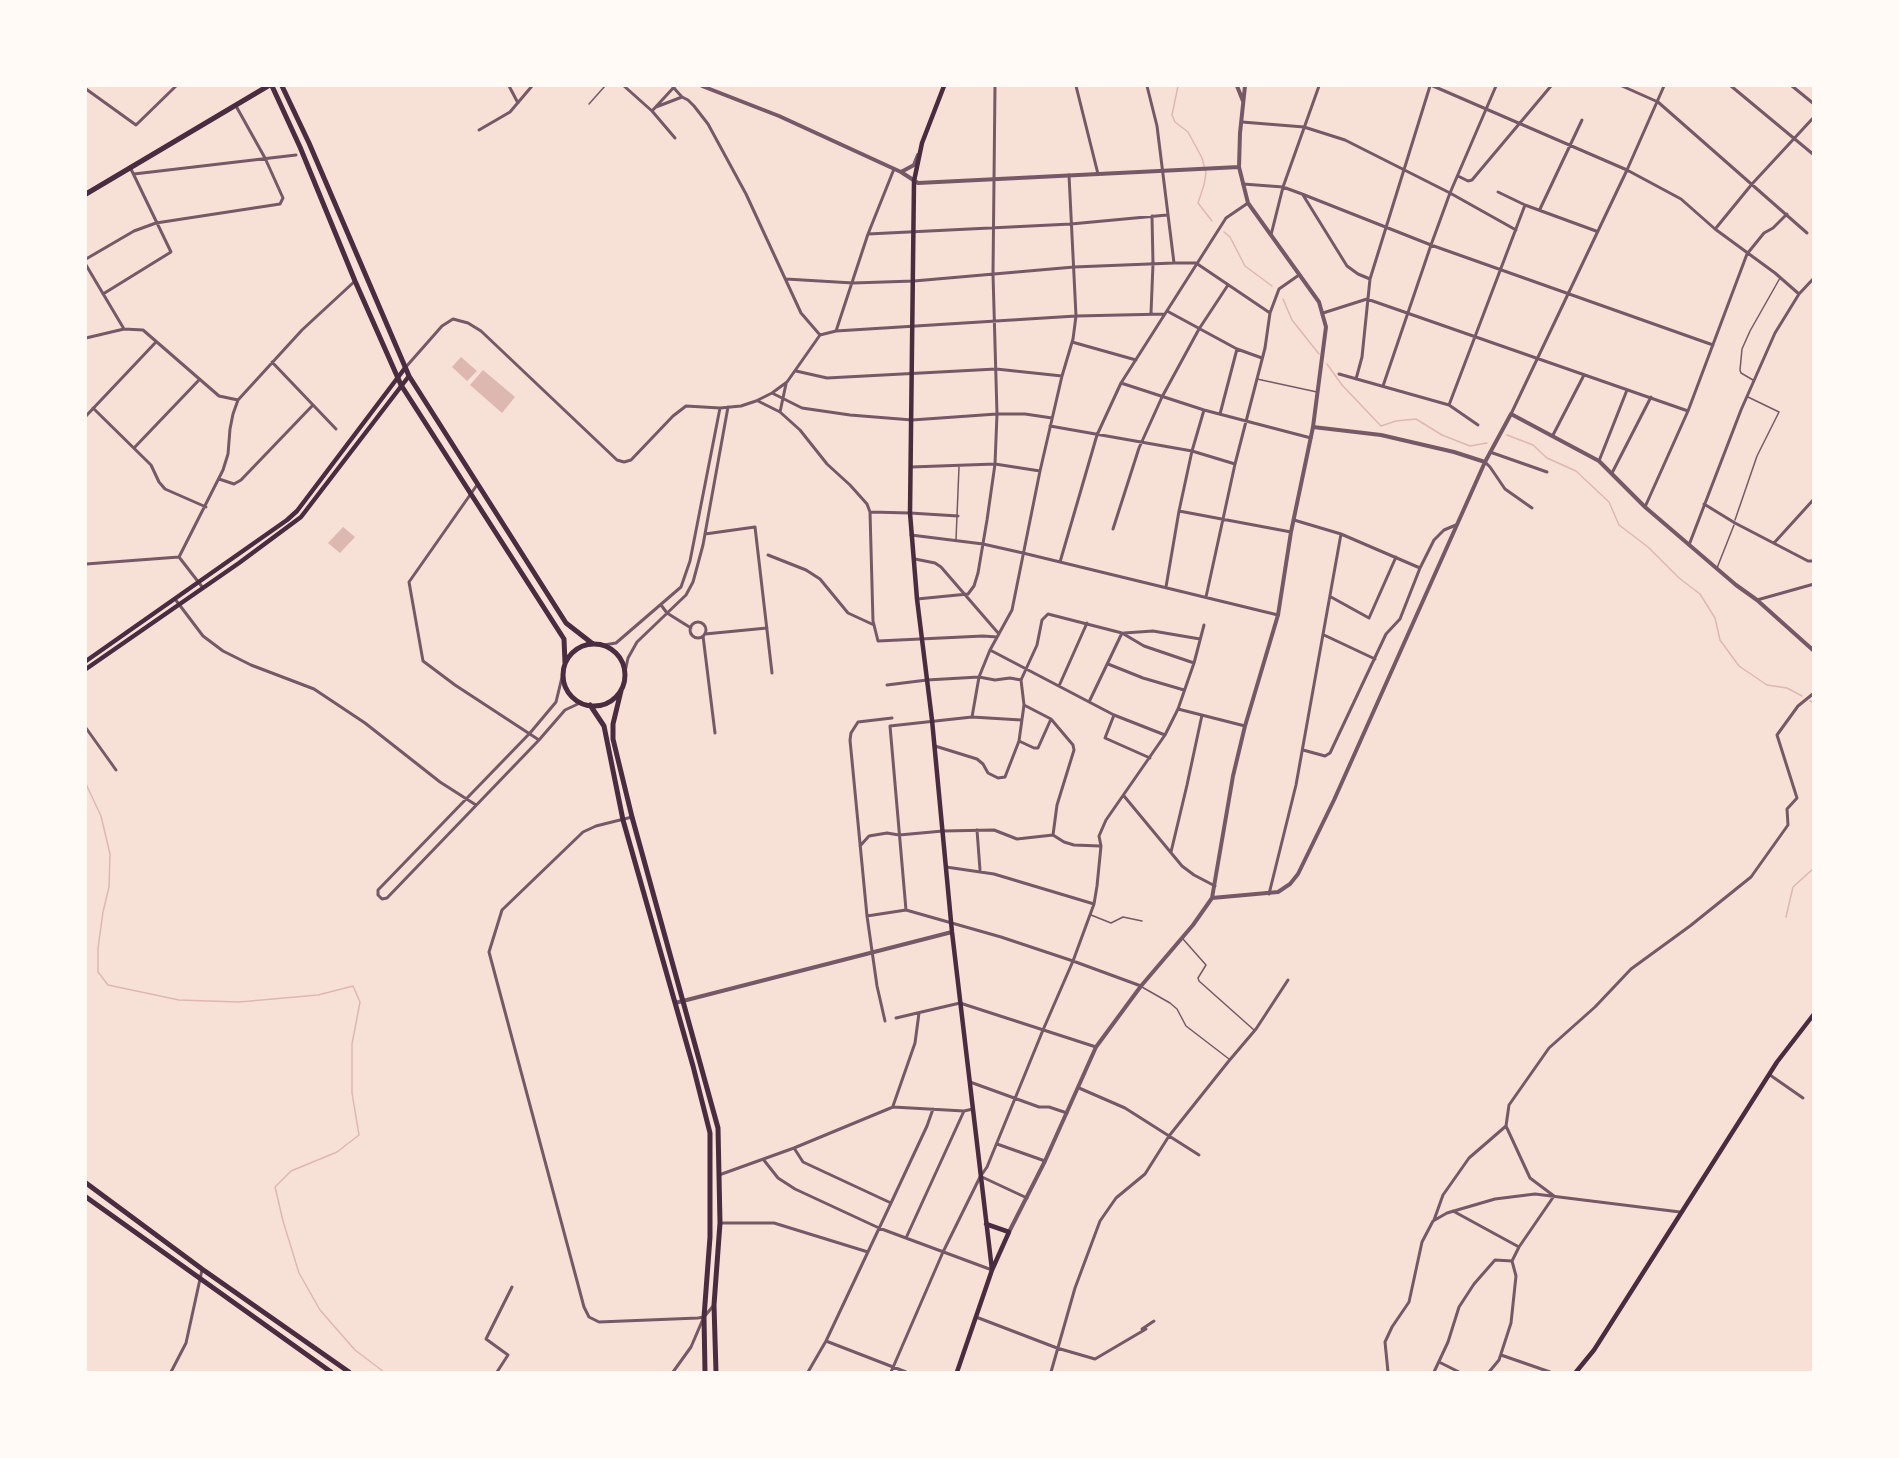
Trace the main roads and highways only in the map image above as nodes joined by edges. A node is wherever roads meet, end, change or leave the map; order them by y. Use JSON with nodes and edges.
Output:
{"nodes":[{"id":1,"x":270,"y":86,"type":"edge"},
{"id":2,"x":282,"y":86,"type":"edge"},
{"id":3,"x":944,"y":86,"type":"edge"},
{"id":4,"x":86,"y":194,"type":"edge"},
{"id":5,"x":405,"y":368,"type":"junction"},
{"id":6,"x":409,"y":376,"type":"junction"},
{"id":7,"x":398,"y":377,"type":"junction"},
{"id":8,"x":401,"y":385,"type":"junction"},
{"id":9,"x":177,"y":602,"type":"junction"},
{"id":10,"x":593,"y":644,"type":"junction"},
{"id":11,"x":86,"y":661,"type":"edge"},
{"id":12,"x":565,"y":663,"type":"junction"},
{"id":13,"x":86,"y":669,"type":"edge"},
{"id":14,"x":621,"y":691,"type":"junction"},
{"id":15,"x":590,"y":705,"type":"junction"},
{"id":16,"x":1814,"y":1014,"type":"edge"},
{"id":17,"x":86,"y":1183,"type":"edge"},
{"id":18,"x":86,"y":1197,"type":"edge"},
{"id":19,"x":986,"y":1224,"type":"junction"},
{"id":20,"x":992,"y":1269,"type":"junction"},
{"id":21,"x":331,"y":1372,"type":"edge"},
{"id":22,"x":350,"y":1372,"type":"edge"},
{"id":23,"x":705,"y":1372,"type":"edge"},
{"id":24,"x":716,"y":1372,"type":"edge"},
{"id":25,"x":957,"y":1372,"type":"edge"},
{"id":26,"x":1576,"y":1372,"type":"edge"}],
"edges":[{"from":1,"to":4,"type":"main road"},
{"from":1,"to":7,"type":"main road"},
{"from":2,"to":5,"type":"main road"},
{"from":3,"to":19,"type":"main road"},
{"from":5,"to":6,"type":"main road"},
{"from":5,"to":7,"type":"main road"},
{"from":6,"to":8,"type":"main road"},
{"from":6,"to":10,"type":"main road"},
{"from":7,"to":8,"type":"main road"},
{"from":7,"to":9,"type":"main road"},
{"from":8,"to":9,"type":"main road"},
{"from":8,"to":12,"type":"main road"},
{"from":9,"to":11,"type":"main road"},
{"from":9,"to":13,"type":"main road"},
{"from":10,"to":12,"type":"main road"},
{"from":10,"to":14,"type":"main road"},
{"from":12,"to":15,"type":"main road"},
{"from":14,"to":15,"type":"main road"},
{"from":14,"to":24,"type":"main road"},
{"from":15,"to":23,"type":"main road"},
{"from":16,"to":26,"type":"main road"},
{"from":17,"to":22,"type":"main road"},
{"from":18,"to":21,"type":"main road"},
{"from":19,"to":20,"type":"main road"},
{"from":19,"to":20,"type":"main road"},
{"from":20,"to":25,"type":"main road"}]}
